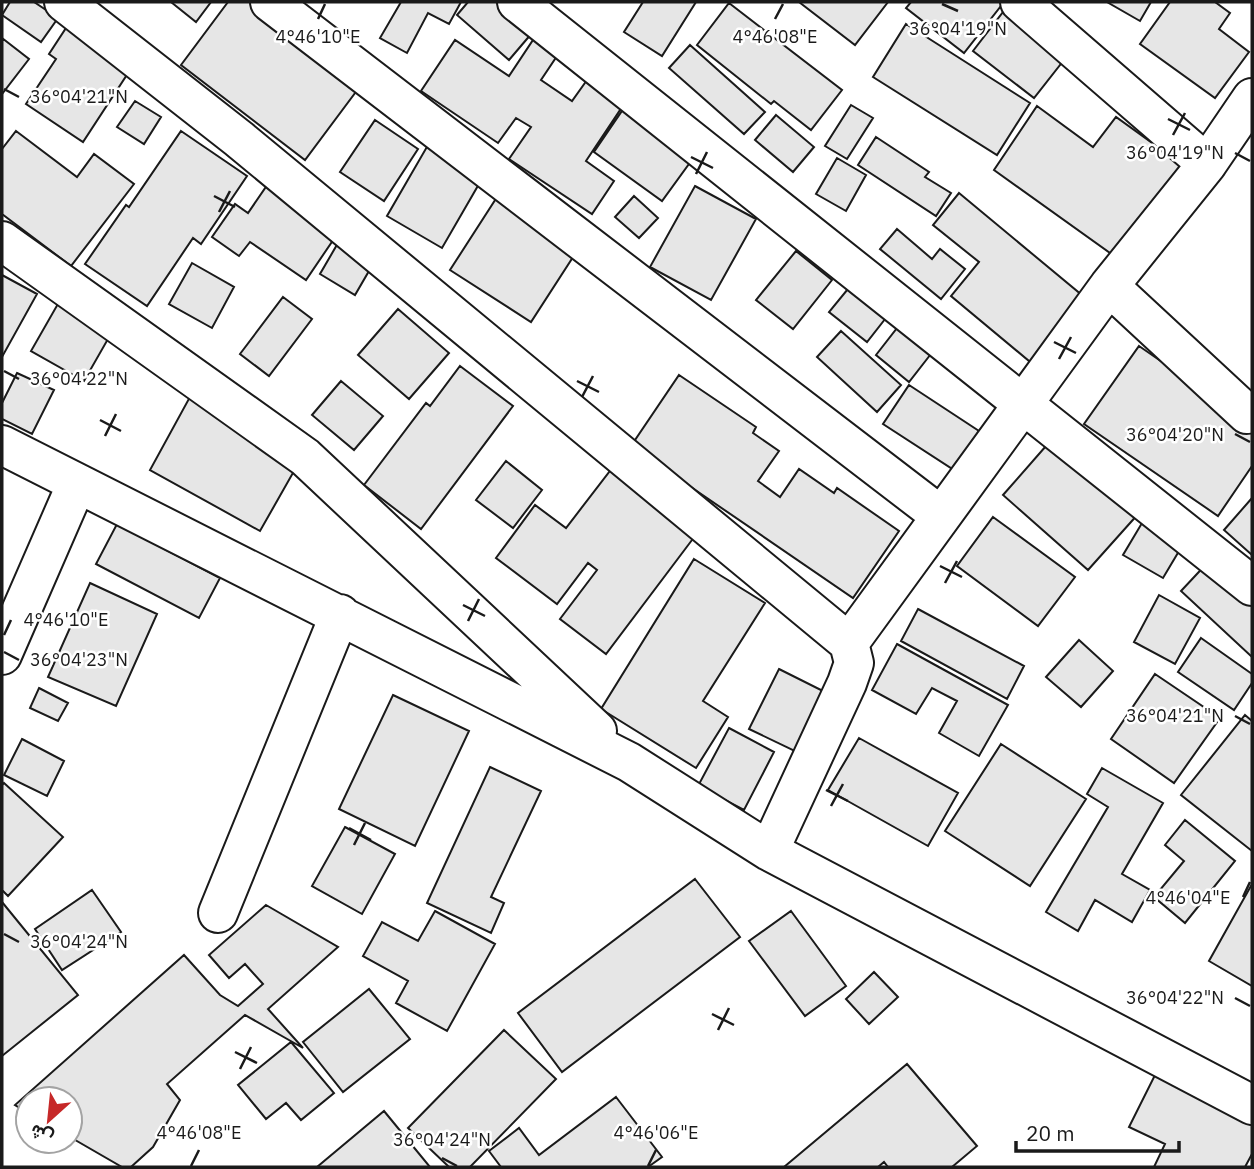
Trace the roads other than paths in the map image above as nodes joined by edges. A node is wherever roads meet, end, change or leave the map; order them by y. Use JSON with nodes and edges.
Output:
{"nodes":[{"id":1,"x":64,"y":2,"type":"edge"},
{"id":2,"x":270,"y":2,"type":"edge"},
{"id":3,"x":517,"y":2,"type":"edge"},
{"id":4,"x":1020,"y":2,"type":"edge"},
{"id":5,"x":1252,"y":98,"type":"edge"},
{"id":6,"x":1207,"y":164,"type":"junction"},
{"id":7,"x":2,"y":241,"type":"edge"},
{"id":8,"x":1109,"y":286,"type":"junction"},
{"id":9,"x":1022,"y":403,"type":"junction"},
{"id":10,"x":1250,"y":413,"type":"edge"},
{"id":11,"x":2,"y":445,"type":"edge"},
{"id":12,"x":77,"y":484,"type":"junction"},
{"id":13,"x":941,"y":516,"type":"junction"},
{"id":14,"x":1252,"y":586,"type":"edge"},
{"id":15,"x":340,"y":614,"type":"junction"},
{"id":16,"x":849,"y":643,"type":"junction"},
{"id":17,"x":2,"y":654,"type":"edge"},
{"id":18,"x":629,"y":762,"type":"junction"},
{"id":19,"x":769,"y":851,"type":"junction"},
{"id":20,"x":218,"y":912,"type":"dead end"},
{"id":21,"x":1252,"y":1105,"type":"edge"}],
"edges":[{"from":1,"to":16,"type":"street"},
{"from":2,"to":13,"type":"street"},
{"from":3,"to":9,"type":"street"},
{"from":4,"to":6,"type":"street"},
{"from":5,"to":6,"type":"street"},
{"from":6,"to":8,"type":"street"},
{"from":7,"to":18,"type":"street"},
{"from":8,"to":9,"type":"street"},
{"from":8,"to":10,"type":"street"},
{"from":9,"to":13,"type":"street"},
{"from":9,"to":14,"type":"street"},
{"from":11,"to":12,"type":"street"},
{"from":12,"to":15,"type":"street"},
{"from":12,"to":17,"type":"street"},
{"from":13,"to":16,"type":"street"},
{"from":15,"to":18,"type":"street"},
{"from":15,"to":20,"type":"street"},
{"from":16,"to":19,"type":"street"},
{"from":18,"to":19,"type":"street"},
{"from":19,"to":21,"type":"street"}]}
